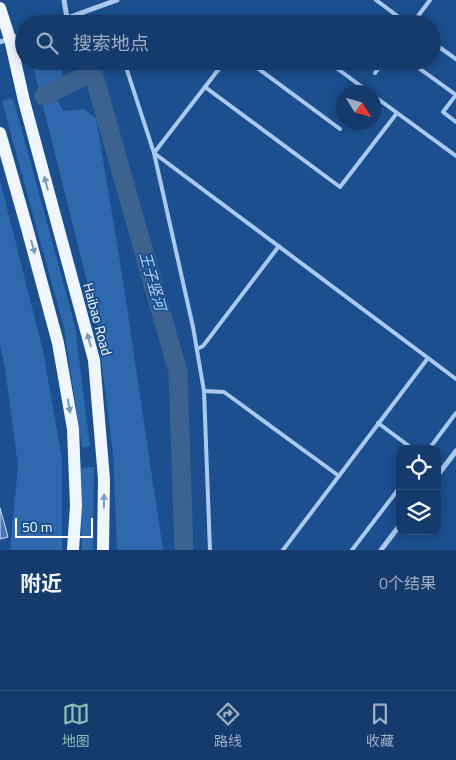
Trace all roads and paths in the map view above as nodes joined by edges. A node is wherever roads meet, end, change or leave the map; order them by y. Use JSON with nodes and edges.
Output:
{"nodes":[{"id":1,"x":64,"y":0,"type":"edge"},
{"id":2,"x":117,"y":0,"type":"edge"},
{"id":3,"x":376,"y":0,"type":"edge"},
{"id":4,"x":430,"y":0,"type":"edge"},
{"id":5,"x":0,"y":8,"type":"edge"},
{"id":6,"x":66,"y":15,"type":"edge"},
{"id":7,"x":75,"y":15,"type":"edge"},
{"id":8,"x":396,"y":15,"type":"edge"},
{"id":9,"x":419,"y":15,"type":"edge"},
{"id":10,"x":5,"y":40,"type":"edge"},
{"id":11,"x":441,"y":48,"type":"edge"},
{"id":12,"x":456,"y":59,"type":"edge"},
{"id":13,"x":127,"y":70,"type":"edge"},
{"id":14,"x":218,"y":70,"type":"edge"},
{"id":15,"x":260,"y":70,"type":"edge"},
{"id":16,"x":338,"y":70,"type":"edge"},
{"id":17,"x":377,"y":70,"type":"edge"},
{"id":18,"x":422,"y":70,"type":"edge"},
{"id":19,"x":375,"y":73,"type":"dead end"},
{"id":20,"x":359,"y":85,"type":"edge"},
{"id":21,"x":205,"y":87,"type":"junction"},
{"id":22,"x":381,"y":101,"type":"edge"},
{"id":23,"x":397,"y":113,"type":"junction"},
{"id":24,"x":456,"y":122,"type":"edge"},
{"id":25,"x":336,"y":126,"type":"edge"},
{"id":26,"x":0,"y":133,"type":"edge"},
{"id":27,"x":154,"y":153,"type":"junction"},
{"id":28,"x":456,"y":156,"type":"edge"},
{"id":29,"x":279,"y":246,"type":"junction"},
{"id":30,"x":197,"y":349,"type":"junction"},
{"id":31,"x":428,"y":358,"type":"junction"},
{"id":32,"x":456,"y":379,"type":"edge"},
{"id":33,"x":204,"y":391,"type":"junction"},
{"id":34,"x":456,"y":413,"type":"edge"},
{"id":35,"x":378,"y":424,"type":"junction"},
{"id":36,"x":407,"y":445,"type":"edge"},
{"id":37,"x":432,"y":445,"type":"edge"},
{"id":38,"x":456,"y":451,"type":"edge"},
{"id":39,"x":441,"y":471,"type":"edge"},
{"id":40,"x":339,"y":476,"type":"junction"},
{"id":41,"x":398,"y":490,"type":"edge"},
{"id":42,"x":396,"y":530,"type":"edge"},
{"id":43,"x":73,"y":550,"type":"edge"},
{"id":44,"x":103,"y":550,"type":"edge"},
{"id":45,"x":210,"y":550,"type":"edge"},
{"id":46,"x":283,"y":550,"type":"edge"},
{"id":47,"x":352,"y":550,"type":"edge"},
{"id":48,"x":380,"y":550,"type":"edge"}],
"edges":[{"from":1,"to":6,"type":"street"},
{"from":2,"to":7,"type":"street"},
{"from":3,"to":8,"type":"lane"},
{"from":4,"to":9,"type":"lane"},
{"from":5,"to":10,"type":"main road","name":"Haibao Road"},
{"from":44,"to":10,"type":"main road","name":"Haibao Road","one_way":true},
{"from":11,"to":12,"type":"lane"},
{"from":13,"to":27,"type":"lane"},
{"from":14,"to":21,"type":"lane"},
{"from":15,"to":25,"type":"lane"},
{"from":16,"to":20,"type":"lane"},
{"from":17,"to":19,"type":"lane"},
{"from":18,"to":24,"type":"lane"},
{"from":21,"to":23,"type":"lane"},
{"from":21,"to":27,"type":"lane"},
{"from":22,"to":23,"type":"lane"},
{"from":23,"to":28,"type":"lane"},
{"from":26,"to":43,"type":"main road","one_way":true},
{"from":27,"to":29,"type":"lane"},
{"from":27,"to":30,"type":"lane"},
{"from":29,"to":30,"type":"lane"},
{"from":29,"to":31,"type":"lane"},
{"from":30,"to":33,"type":"lane"},
{"from":31,"to":32,"type":"lane"},
{"from":31,"to":35,"type":"lane"},
{"from":33,"to":40,"type":"lane"},
{"from":33,"to":45,"type":"lane"},
{"from":34,"to":37,"type":"lane"},
{"from":35,"to":36,"type":"lane"},
{"from":35,"to":40,"type":"lane"},
{"from":38,"to":39,"type":"street"},
{"from":40,"to":46,"type":"lane"},
{"from":41,"to":47,"type":"lane"},
{"from":42,"to":48,"type":"street"}]}
